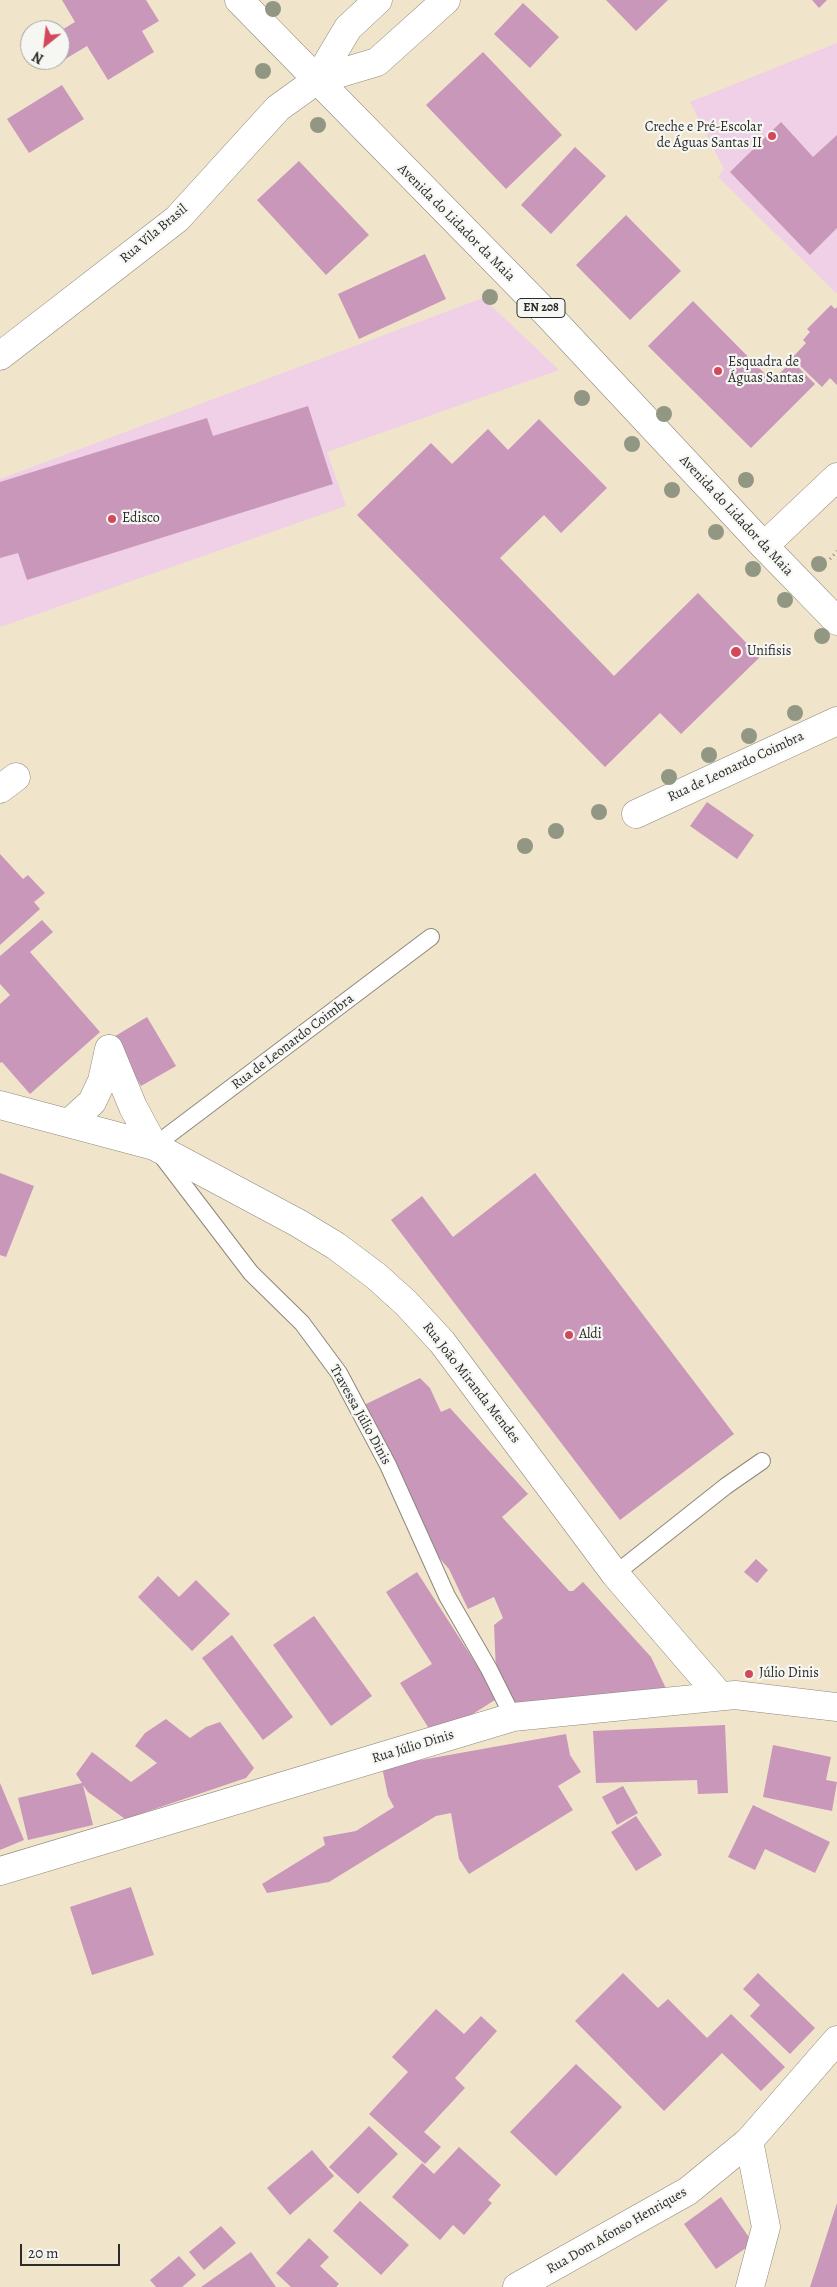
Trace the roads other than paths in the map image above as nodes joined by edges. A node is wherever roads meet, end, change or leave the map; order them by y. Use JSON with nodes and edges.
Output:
{"nodes":[{"id":1,"x":239,"y":0,"type":"edge"},
{"id":2,"x":378,"y":0,"type":"edge"},
{"id":3,"x":446,"y":0,"type":"edge"},
{"id":4,"x":317,"y":80,"type":"junction"},
{"id":5,"x":0,"y":356,"type":"edge"},
{"id":6,"x":837,"y":477,"type":"edge"},
{"id":7,"x":764,"y":546,"type":"junction"},
{"id":8,"x":837,"y":621,"type":"edge"},
{"id":9,"x":837,"y":721,"type":"edge"},
{"id":10,"x":636,"y":814,"type":"dead end"},
{"id":11,"x":431,"y":937,"type":"dead end"},
{"id":12,"x":0,"y":1105,"type":"edge"},
{"id":13,"x":70,"y":1122,"type":"junction"},
{"id":14,"x":154,"y":1146,"type":"junction"},
{"id":15,"x":762,"y":1461,"type":"dead end"},
{"id":16,"x":615,"y":1574,"type":"junction"},
{"id":17,"x":720,"y":1696,"type":"junction"},
{"id":18,"x":837,"y":1707,"type":"edge"},
{"id":19,"x":513,"y":1718,"type":"junction"},
{"id":20,"x":0,"y":1871,"type":"edge"},
{"id":21,"x":837,"y":2040,"type":"edge"},
{"id":22,"x":749,"y":2141,"type":"junction"},
{"id":23,"x":517,"y":2287,"type":"edge"},
{"id":24,"x":750,"y":2287,"type":"edge"}],
"edges":[{"from":1,"to":4,"type":"street","name":"Avenida do Lidador da Maia","number":"EN 208"},
{"from":2,"to":4,"type":"street"},
{"from":3,"to":4,"type":"street"},
{"from":4,"to":5,"type":"street","name":"Rua Vila Brasil"},
{"from":4,"to":7,"type":"street","name":"Avenida do Lidador da Maia","number":"EN 208"},
{"from":6,"to":7,"type":"street"},
{"from":7,"to":8,"type":"street","name":"Avenida do Lidador da Maia","number":"EN 208"},
{"from":9,"to":10,"type":"street","name":"Rua de Leonardo Coimbra"},
{"from":11,"to":14,"type":"lane","name":"Rua de Leonardo Coimbra"},
{"from":12,"to":13,"type":"street"},
{"from":13,"to":14,"type":"street"},
{"from":13,"to":14,"type":"street","name":"Travessa Júlio Dinis"},
{"from":14,"to":16,"type":"street","name":"Rua João Miranda Mendes"},
{"from":14,"to":19,"type":"lane","name":"Travessa Júlio Dinis"},
{"from":15,"to":16,"type":"lane"},
{"from":16,"to":17,"type":"street","name":"Rua João Miranda Mendes"},
{"from":17,"to":18,"type":"street","name":"Rua Júlio Dinis"},
{"from":17,"to":19,"type":"street","name":"Rua Júlio Dinis"},
{"from":19,"to":20,"type":"street","name":"Rua Júlio Dinis"},
{"from":21,"to":22,"type":"street","name":"Rua Dom Afonso Henriques"},
{"from":22,"to":23,"type":"street","name":"Rua Dom Afonso Henriques"},
{"from":22,"to":24,"type":"street"}]}
